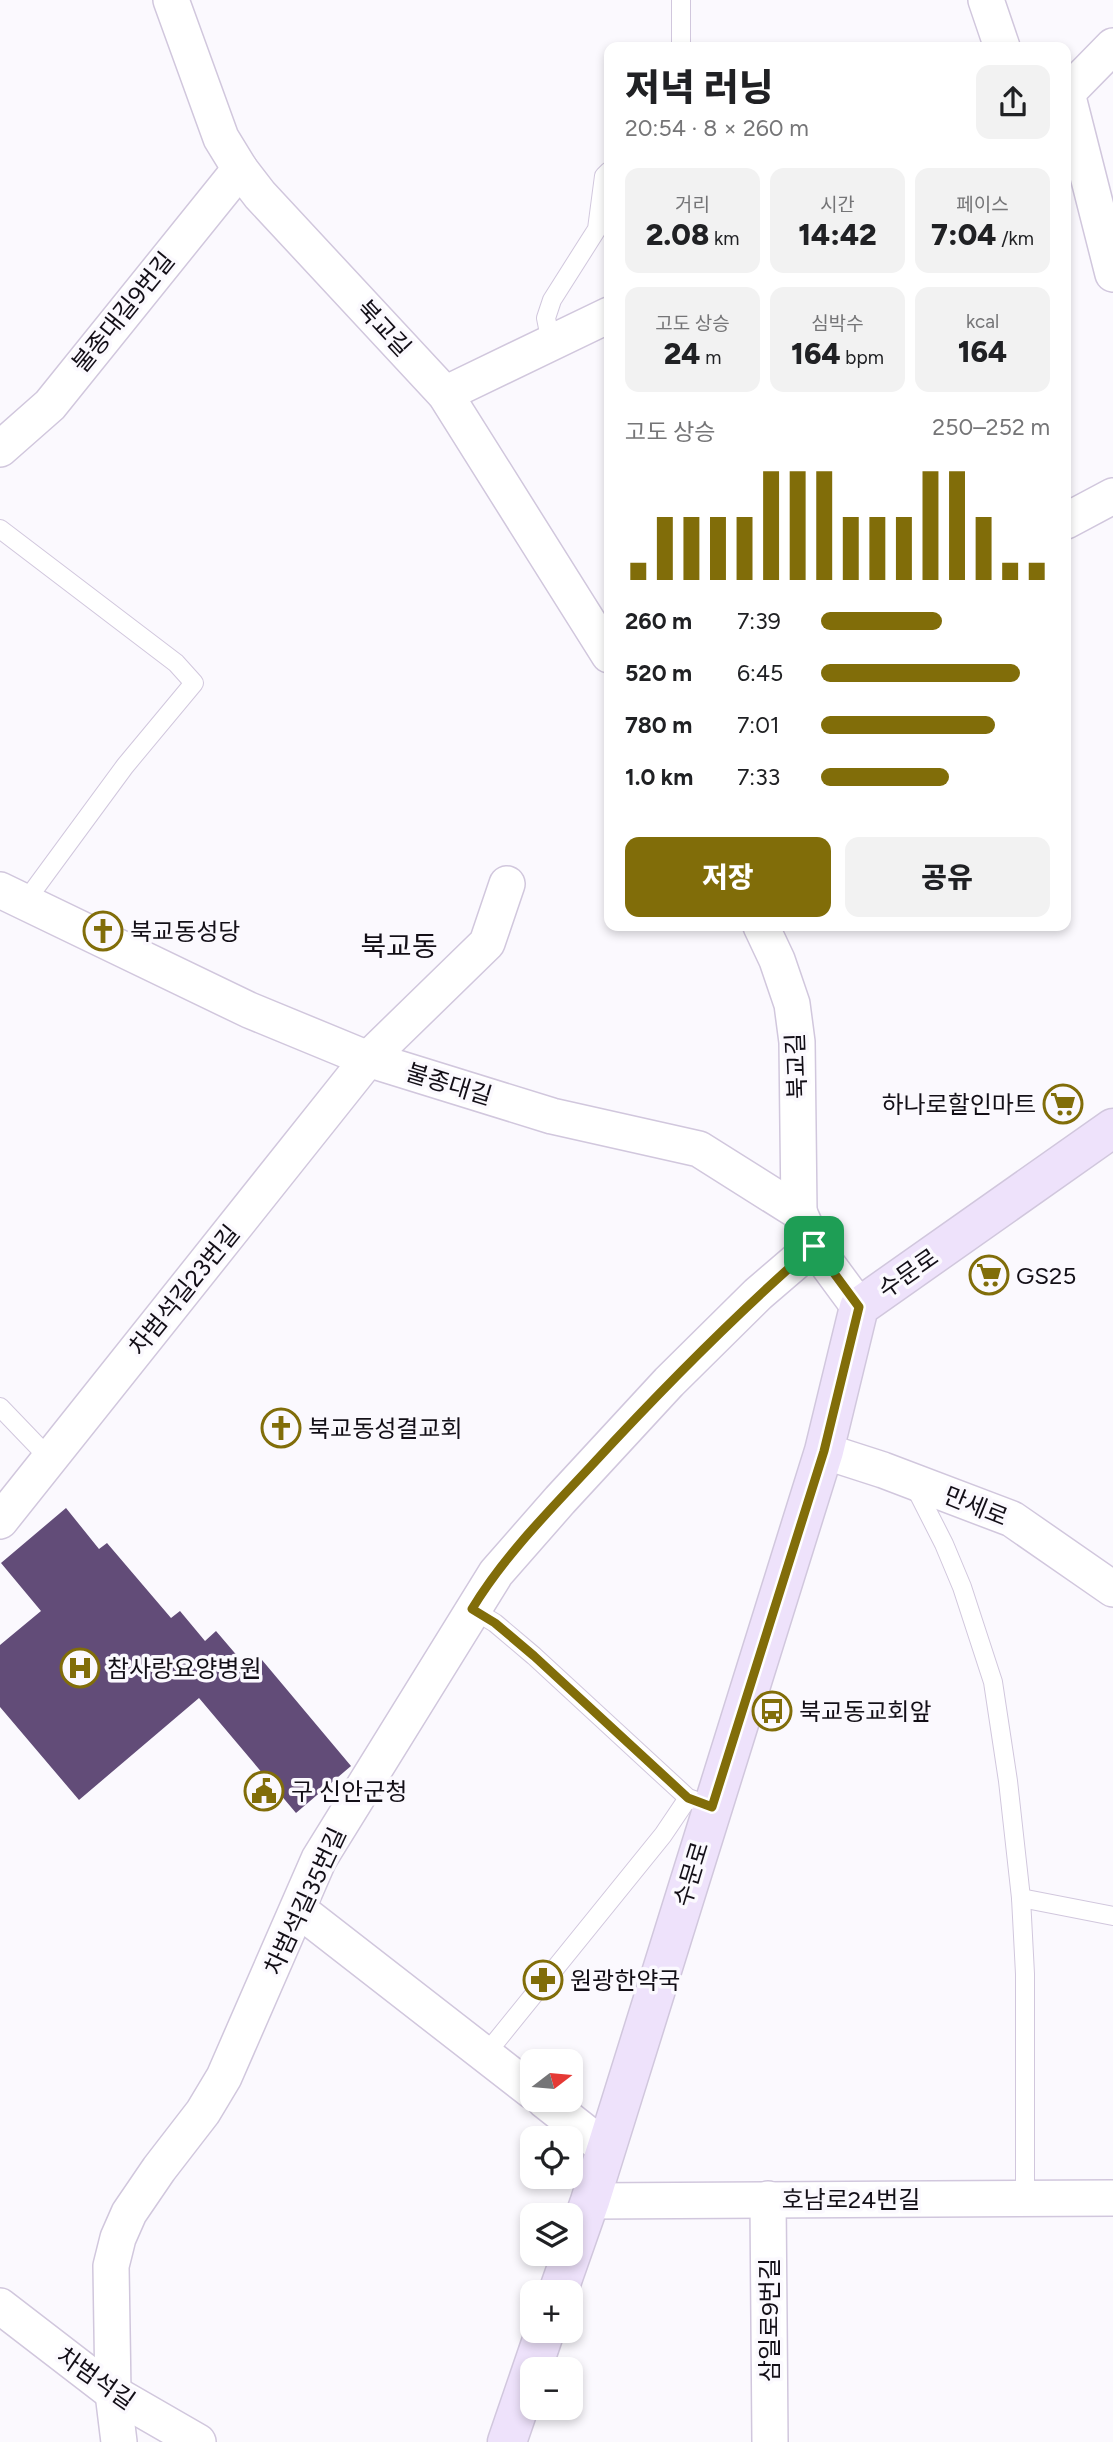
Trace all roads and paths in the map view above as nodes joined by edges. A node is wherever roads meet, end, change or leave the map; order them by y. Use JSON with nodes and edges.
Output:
{"nodes":[{"id":1,"x":172,"y":0,"type":"edge"},
{"id":2,"x":681,"y":0,"type":"edge"},
{"id":3,"x":986,"y":0,"type":"edge"},
{"id":4,"x":681,"y":42,"type":"edge"},
{"id":5,"x":1000,"y":42,"type":"edge"},
{"id":6,"x":1113,"y":46,"type":"edge"},
{"id":7,"x":1071,"y":88,"type":"edge"},
{"id":8,"x":1071,"y":112,"type":"edge"},
{"id":9,"x":240,"y":169,"type":"junction"},
{"id":10,"x":604,"y":176,"type":"edge"},
{"id":11,"x":1113,"y":274,"type":"edge"},
{"id":12,"x":604,"y":317,"type":"edge"},
{"id":13,"x":551,"y":343,"type":"junction"},
{"id":14,"x":445,"y":394,"type":"junction"},
{"id":15,"x":0,"y":449,"type":"edge"},
{"id":16,"x":1113,"y":496,"type":"edge"},
{"id":17,"x":1071,"y":518,"type":"edge"},
{"id":18,"x":0,"y":529,"type":"edge"},
{"id":19,"x":604,"y":647,"type":"edge"},
{"id":20,"x":507,"y":884,"type":"dead end"},
{"id":21,"x":12,"y":896,"type":"edge"},
{"id":22,"x":763,"y":931,"type":"edge"},
{"id":23,"x":368,"y":1059,"type":"junction"},
{"id":24,"x":1113,"y":1128,"type":"edge"},
{"id":25,"x":799,"y":1212,"type":"junction"},
{"id":26,"x":814,"y":1246,"type":"junction"},
{"id":27,"x":859,"y":1307,"type":"junction"},
{"id":28,"x":0,"y":1407,"type":"edge"},
{"id":29,"x":824,"y":1451,"type":"junction"},
{"id":30,"x":49,"y":1458,"type":"junction"},
{"id":31,"x":911,"y":1480,"type":"junction"},
{"id":32,"x":0,"y":1521,"type":"edge"},
{"id":33,"x":1113,"y":1589,"type":"edge"},
{"id":34,"x":472,"y":1609,"type":"junction"},
{"id":35,"x":700,"y":1802,"type":"junction"},
{"id":36,"x":1021,"y":1898,"type":"junction"},
{"id":37,"x":298,"y":1909,"type":"junction"},
{"id":38,"x":1113,"y":1916,"type":"edge"},
{"id":39,"x":485,"y":2055,"type":"junction"},
{"id":40,"x":520,"y":2082,"type":"edge"},
{"id":41,"x":559,"y":2112,"type":"edge"},
{"id":42,"x":605,"y":2148,"type":"junction"},
{"id":43,"x":1113,"y":2198,"type":"edge"},
{"id":44,"x":768,"y":2199,"type":"junction"},
{"id":45,"x":1025,"y":2199,"type":"junction"},
{"id":46,"x":590,"y":2202,"type":"junction"},
{"id":47,"x":562,"y":2280,"type":"edge"},
{"id":48,"x":0,"y":2306,"type":"edge"},
{"id":49,"x":541,"y":2343,"type":"edge"},
{"id":50,"x":113,"y":2393,"type":"junction"},
{"id":51,"x":119,"y":2442,"type":"edge"},
{"id":52,"x":198,"y":2442,"type":"edge"},
{"id":53,"x":507,"y":2442,"type":"edge"},
{"id":54,"x":770,"y":2442,"type":"edge"}],
"edges":[{"from":1,"to":9,"type":"street","name":"북교길"},
{"from":2,"to":4,"type":"lane"},
{"from":3,"to":5,"type":"street"},
{"from":6,"to":7,"type":"street"},
{"from":8,"to":11,"type":"street"},
{"from":9,"to":14,"type":"street","name":"북교길"},
{"from":9,"to":15,"type":"street","name":"불종대길9번길"},
{"from":10,"to":13,"type":"lane"},
{"from":12,"to":13,"type":"street"},
{"from":13,"to":14,"type":"street"},
{"from":14,"to":19,"type":"street","name":"북교길"},
{"from":16,"to":17,"type":"street"},
{"from":18,"to":21,"type":"lane"},
{"from":20,"to":23,"type":"street","name":"차범석길23번길"},
{"from":21,"to":23,"type":"street","name":"불종대길"},
{"from":22,"to":25,"type":"street","name":"북교길"},
{"from":23,"to":25,"type":"street","name":"불종대길"},
{"from":23,"to":30,"type":"street","name":"차범석길23번길"},
{"from":24,"to":27,"type":"street","name":"수문로"},
{"from":25,"to":26,"type":"street"},
{"from":26,"to":27,"type":"street"},
{"from":26,"to":34,"type":"street","name":"차범석길35번길"},
{"from":27,"to":29,"type":"street","name":"수문로"},
{"from":28,"to":30,"type":"lane"},
{"from":29,"to":31,"type":"street","name":"만세로"},
{"from":29,"to":35,"type":"street","name":"수문로"},
{"from":30,"to":32,"type":"street","name":"차범석길23번길"},
{"from":31,"to":33,"type":"street","name":"만세로"},
{"from":31,"to":36,"type":"lane"},
{"from":34,"to":35,"type":"lane"},
{"from":34,"to":37,"type":"street","name":"차범석길35번길"},
{"from":35,"to":39,"type":"lane"},
{"from":35,"to":42,"type":"street","name":"수문로"},
{"from":36,"to":38,"type":"lane"},
{"from":36,"to":45,"type":"lane"},
{"from":37,"to":39,"type":"street"},
{"from":37,"to":50,"type":"street","name":"차범석길35번길"},
{"from":39,"to":40,"type":"street"},
{"from":41,"to":42,"type":"street"},
{"from":42,"to":46,"type":"street","name":"수문로"},
{"from":43,"to":45,"type":"street","name":"호남로24번길"},
{"from":44,"to":45,"type":"street","name":"호남로24번길"},
{"from":44,"to":46,"type":"street","name":"호남로24번길"},
{"from":44,"to":54,"type":"street","name":"삼일로9번길"},
{"from":46,"to":47,"type":"street","name":"수문로"},
{"from":48,"to":50,"type":"street","name":"차범석길"},
{"from":49,"to":53,"type":"street"},
{"from":50,"to":51,"type":"street","name":"차범석길35번길"},
{"from":50,"to":52,"type":"street","name":"차범석길"}]}
